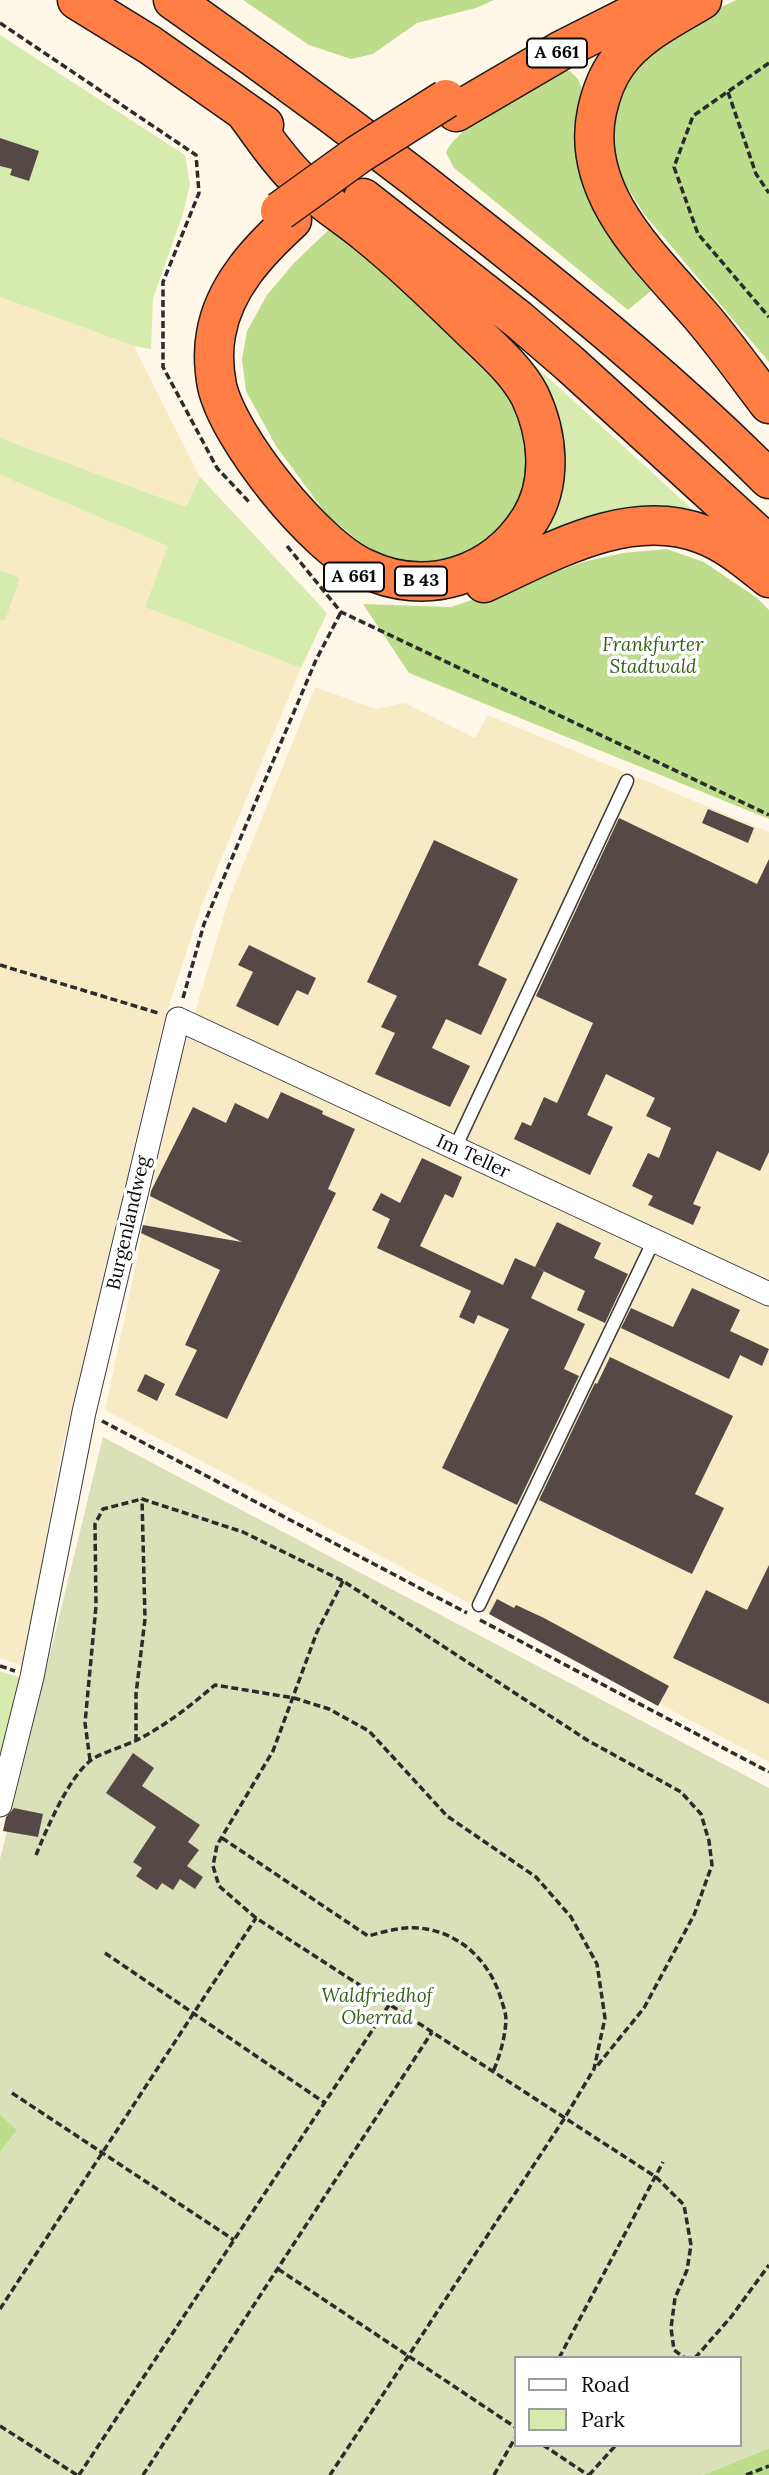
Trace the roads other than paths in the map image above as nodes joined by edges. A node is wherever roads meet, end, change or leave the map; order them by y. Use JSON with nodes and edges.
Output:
{"nodes":[{"id":1,"x":77,"y":0,"type":"edge"},
{"id":2,"x":173,"y":0,"type":"edge"},
{"id":3,"x":602,"y":0,"type":"edge"},
{"id":4,"x":661,"y":0,"type":"edge"},
{"id":5,"x":702,"y":0,"type":"edge"},
{"id":6,"x":451,"y":106,"type":"junction"},
{"id":7,"x":244,"y":111,"type":"junction"},
{"id":8,"x":286,"y":216,"type":"junction"},
{"id":9,"x":769,"y":404,"type":"edge"},
{"id":10,"x":769,"y":479,"type":"edge"},
{"id":11,"x":769,"y":545,"type":"edge"},
{"id":12,"x":769,"y":578,"type":"edge"},
{"id":13,"x":627,"y":781,"type":"dead end"},
{"id":14,"x":178,"y":1019,"type":"joint"},
{"id":15,"x":454,"y":1148,"type":"junction"},
{"id":16,"x":654,"y":1240,"type":"junction"},
{"id":17,"x":769,"y":1294,"type":"edge"},
{"id":18,"x":479,"y":1605,"type":"dead end"},
{"id":19,"x":0,"y":1805,"type":"edge"}],
"edges":[{"from":1,"to":7,"type":"highway"},
{"from":2,"to":10,"type":"highway"},
{"from":3,"to":6,"type":"highway","number":"A 661"},
{"from":4,"to":6,"type":"highway","number":"A 661"},
{"from":5,"to":9,"type":"highway","number":"A 661"},
{"from":6,"to":8,"type":"highway","number":"A 661","bridge":true},
{"from":7,"to":8,"type":"highway","number":"B 43"},
{"from":7,"to":11,"type":"highway"},
{"from":8,"to":12,"type":"highway","number":"A 661"},
{"from":13,"to":15,"type":"lane"},
{"from":14,"to":15,"type":"street","name":"Im Teller"},
{"from":14,"to":19,"type":"street","name":"Burgenlandweg"},
{"from":15,"to":16,"type":"street","name":"Im Teller"},
{"from":16,"to":17,"type":"street","name":"Im Teller"},
{"from":16,"to":18,"type":"lane"}]}
